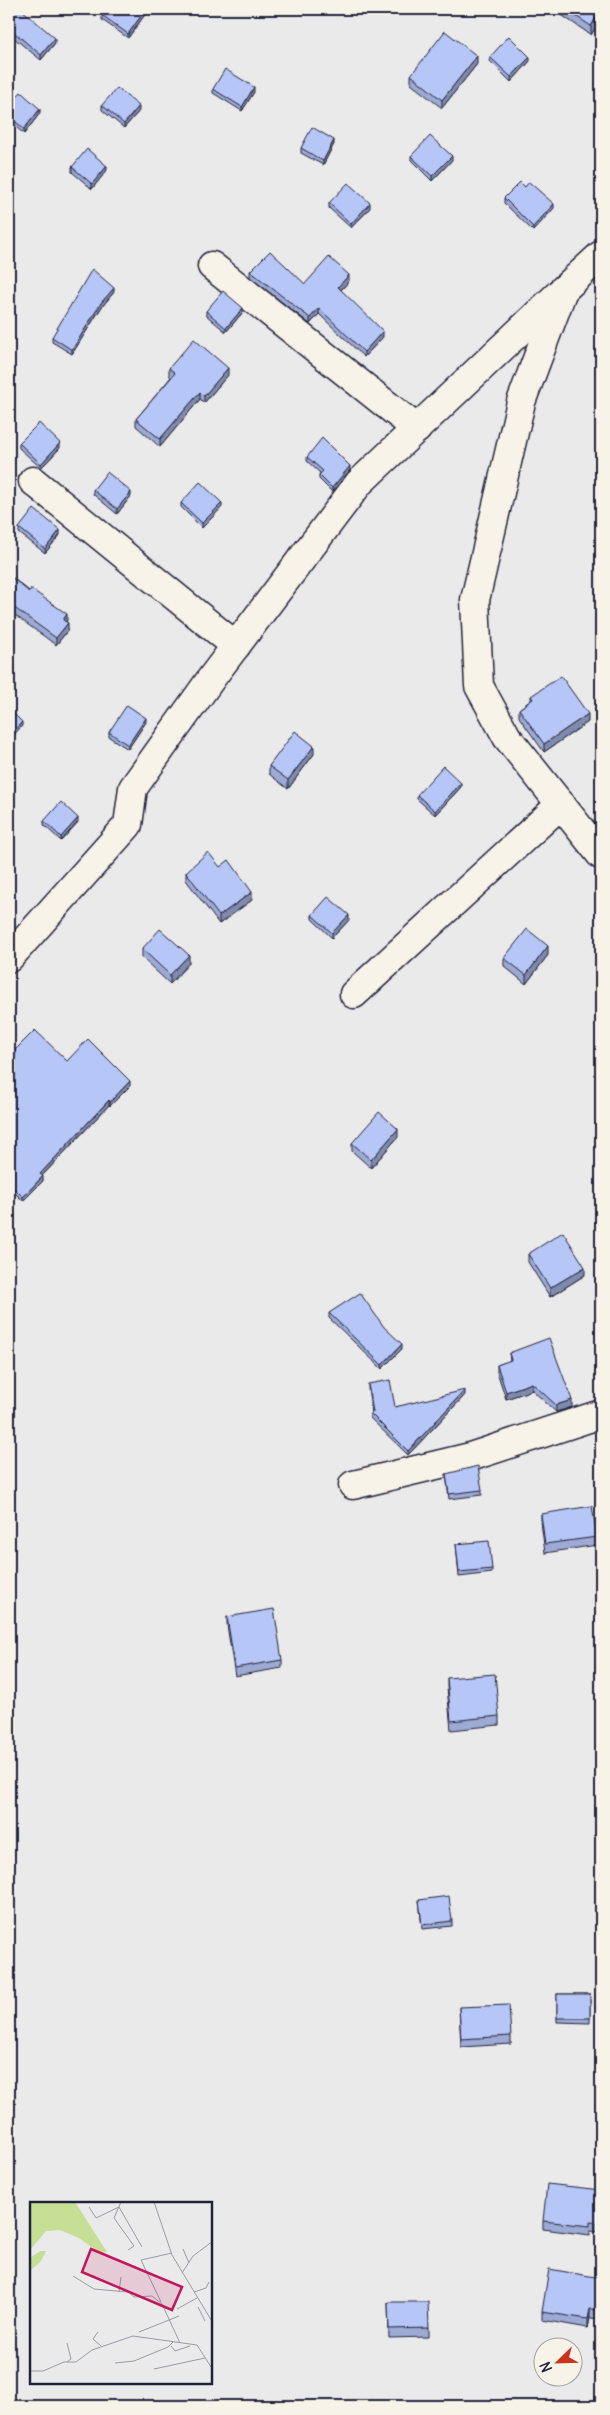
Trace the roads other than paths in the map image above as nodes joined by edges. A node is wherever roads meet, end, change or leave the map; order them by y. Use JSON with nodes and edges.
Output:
{"nodes":[{"id":1,"x":601,"y":255,"type":"edge"},
{"id":2,"x":212,"y":266,"type":"dead end"},
{"id":3,"x":563,"y":290,"type":"junction"},
{"id":4,"x":417,"y":429,"type":"junction"},
{"id":5,"x":34,"y":481,"type":"dead end"},
{"id":6,"x":236,"y":646,"type":"junction"},
{"id":7,"x":561,"y":804,"type":"junction"},
{"id":8,"x":601,"y":855,"type":"edge"},
{"id":9,"x":9,"y":958,"type":"edge"},
{"id":10,"x":354,"y":994,"type":"dead end"},
{"id":11,"x":601,"y":1414,"type":"edge"},
{"id":12,"x":354,"y":1485,"type":"dead end"}],
"edges":[{"from":1,"to":3,"type":"street"},
{"from":2,"to":4,"type":"street"},
{"from":3,"to":4,"type":"street"},
{"from":3,"to":7,"type":"street"},
{"from":4,"to":6,"type":"street"},
{"from":5,"to":6,"type":"street"},
{"from":6,"to":9,"type":"street"},
{"from":7,"to":8,"type":"street"},
{"from":7,"to":10,"type":"street"},
{"from":11,"to":12,"type":"street"}]}
